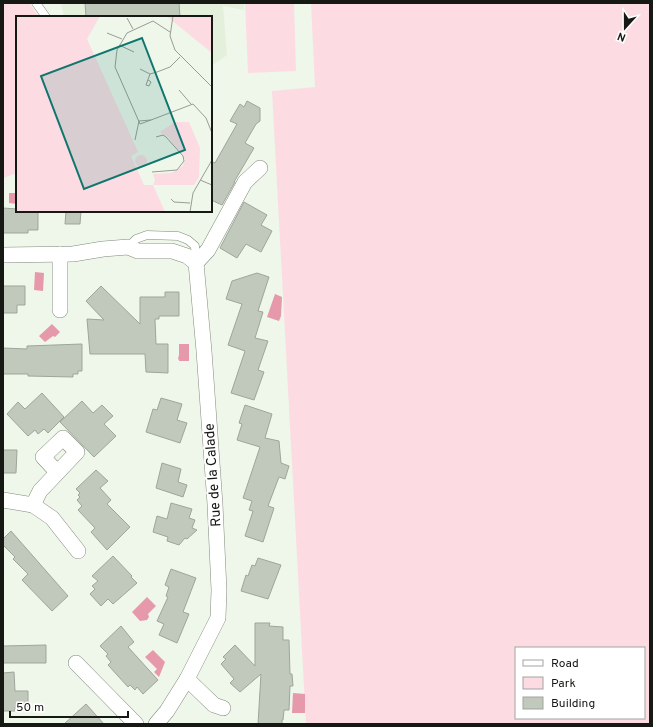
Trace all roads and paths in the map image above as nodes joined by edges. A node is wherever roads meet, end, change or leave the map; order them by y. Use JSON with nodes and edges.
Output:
{"nodes":[{"id":1,"x":36,"y":3,"type":"edge"},
{"id":2,"x":45,"y":16,"type":"edge"},
{"id":3,"x":260,"y":168,"type":"dead end"},
{"id":4,"x":60,"y":254,"type":"junction"},
{"id":5,"x":3,"y":255,"type":"edge"},
{"id":6,"x":196,"y":263,"type":"junction"},
{"id":7,"x":60,"y":310,"type":"dead end"},
{"id":8,"x":57,"y":472,"type":"dead end"},
{"id":9,"x":3,"y":500,"type":"edge"},
{"id":10,"x":33,"y":505,"type":"junction"},
{"id":11,"x":78,"y":551,"type":"dead end"},
{"id":12,"x":76,"y":663,"type":"dead end"},
{"id":13,"x":187,"y":679,"type":"junction"},
{"id":14,"x":223,"y":708,"type":"dead end"},
{"id":15,"x":136,"y":724,"type":"edge"},
{"id":16,"x":156,"y":724,"type":"edge"}],
"edges":[{"from":1,"to":2,"type":"lane"},
{"from":3,"to":6,"type":"street"},
{"from":4,"to":5,"type":"street"},
{"from":4,"to":6,"type":"street"},
{"from":4,"to":7,"type":"street"},
{"from":6,"to":13,"type":"street","name":"Rue de la Calade"},
{"from":8,"to":10,"type":"street"},
{"from":9,"to":10,"type":"street"},
{"from":10,"to":11,"type":"street"},
{"from":12,"to":15,"type":"street"},
{"from":13,"to":14,"type":"street"},
{"from":13,"to":16,"type":"street","name":"Rue de la Calade"}]}
